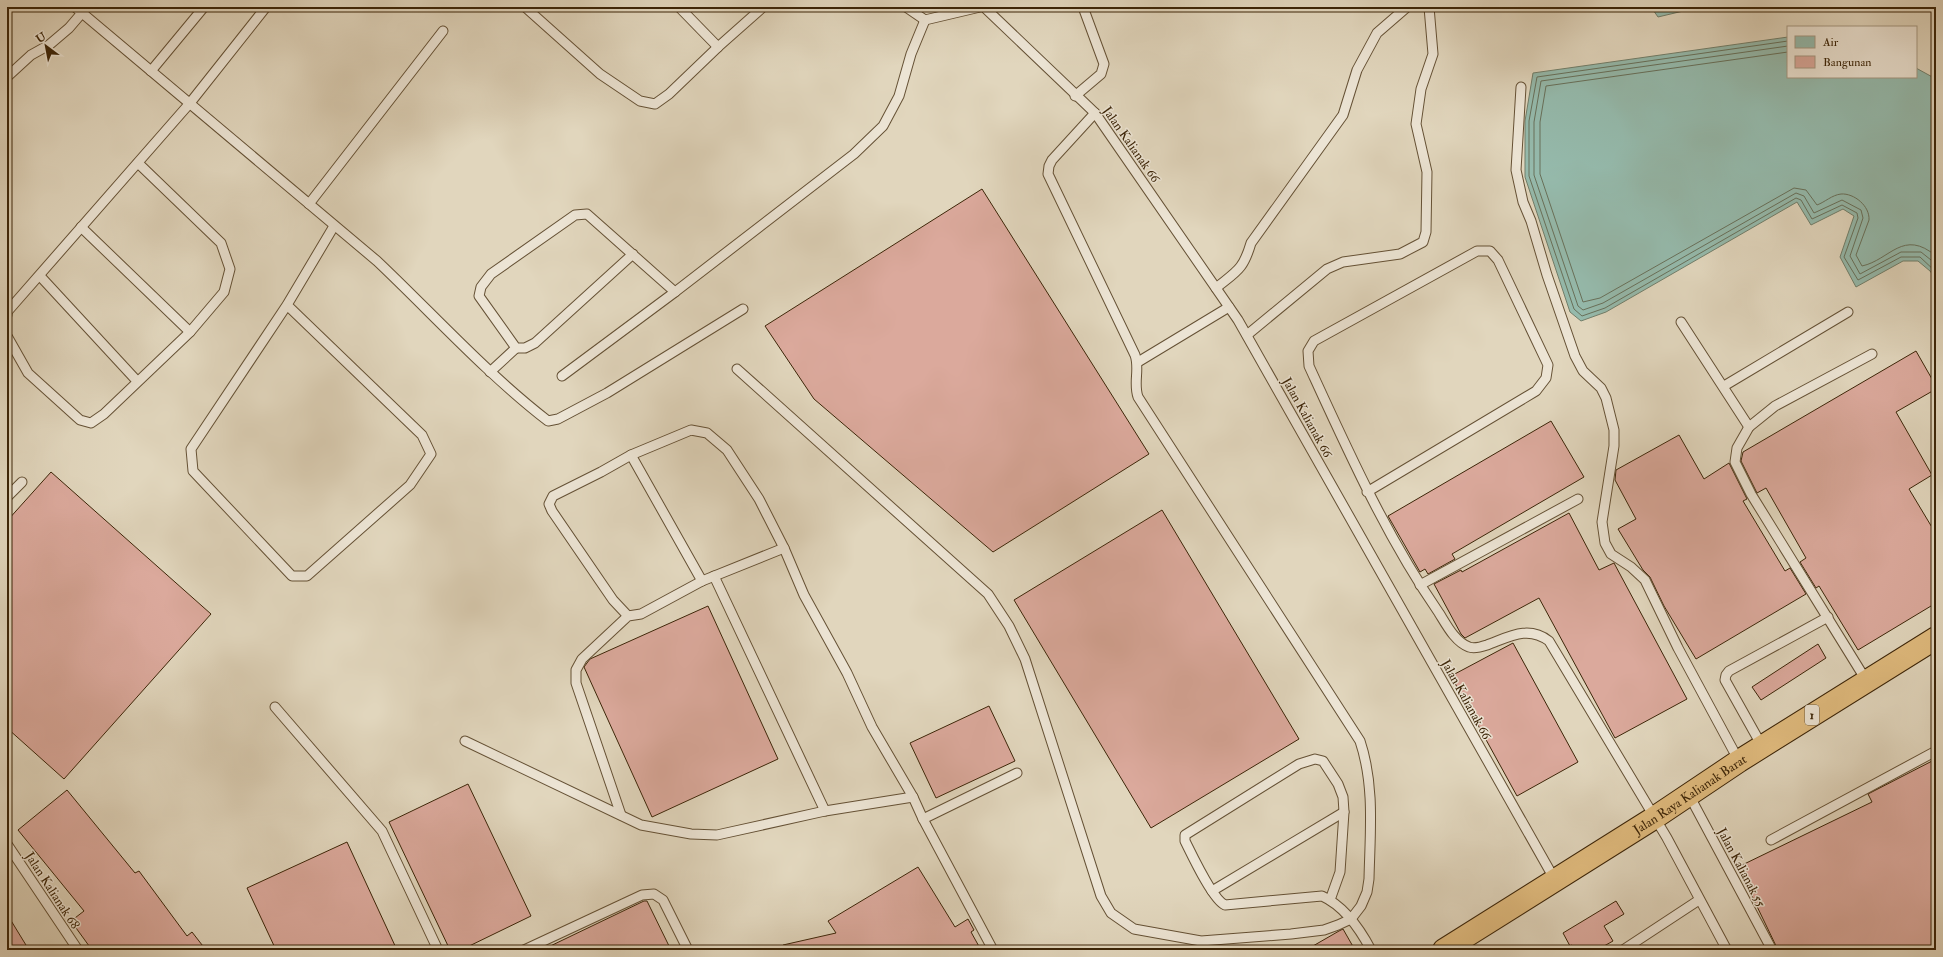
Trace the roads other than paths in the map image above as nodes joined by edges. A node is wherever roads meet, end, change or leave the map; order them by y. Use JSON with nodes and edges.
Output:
{"nodes":[{"id":1,"x":204,"y":7,"type":"edge"},
{"id":2,"x":266,"y":7,"type":"edge"},
{"id":3,"x":525,"y":7,"type":"edge"},
{"id":4,"x":679,"y":7,"type":"edge"},
{"id":5,"x":763,"y":7,"type":"edge"},
{"id":6,"x":906,"y":7,"type":"edge"},
{"id":7,"x":980,"y":7,"type":"edge"},
{"id":8,"x":984,"y":7,"type":"edge"},
{"id":9,"x":1083,"y":7,"type":"edge"},
{"id":10,"x":1407,"y":7,"type":"edge"},
{"id":11,"x":1429,"y":7,"type":"edge"},
{"id":12,"x":81,"y":9,"type":"edge"},
{"id":13,"x":925,"y":20,"type":"junction"},
{"id":14,"x":443,"y":30,"type":"dead end"},
{"id":15,"x":718,"y":46,"type":"junction"},
{"id":16,"x":151,"y":71,"type":"junction"},
{"id":17,"x":7,"y":77,"type":"edge"},
{"id":18,"x":1520,"y":87,"type":"dead end"},
{"id":19,"x":1075,"y":96,"type":"junction"},
{"id":20,"x":190,"y":104,"type":"junction"},
{"id":21,"x":1095,"y":113,"type":"junction"},
{"id":22,"x":138,"y":163,"type":"junction"},
{"id":23,"x":309,"y":204,"type":"junction"},
{"id":24,"x":334,"y":226,"type":"junction"},
{"id":25,"x":82,"y":227,"type":"junction"},
{"id":26,"x":632,"y":254,"type":"junction"},
{"id":27,"x":40,"y":276,"type":"junction"},
{"id":28,"x":1216,"y":288,"type":"junction"},
{"id":29,"x":675,"y":292,"type":"junction"},
{"id":30,"x":287,"y":305,"type":"junction"},
{"id":31,"x":1229,"y":306,"type":"junction"},
{"id":32,"x":743,"y":309,"type":"dead end"},
{"id":33,"x":1848,"y":312,"type":"dead end"},
{"id":34,"x":7,"y":315,"type":"edge"},
{"id":35,"x":1681,"y":322,"type":"dead end"},
{"id":36,"x":190,"y":332,"type":"junction"},
{"id":37,"x":1246,"y":335,"type":"junction"},
{"id":38,"x":7,"y":336,"type":"edge"},
{"id":39,"x":516,"y":348,"type":"junction"},
{"id":40,"x":1872,"y":354,"type":"dead end"},
{"id":41,"x":1138,"y":362,"type":"junction"},
{"id":42,"x":737,"y":370,"type":"dead end"},
{"id":43,"x":490,"y":372,"type":"junction"},
{"id":44,"x":562,"y":376,"type":"dead end"},
{"id":45,"x":137,"y":381,"type":"junction"},
{"id":46,"x":1724,"y":386,"type":"junction"},
{"id":47,"x":1749,"y":427,"type":"junction"},
{"id":48,"x":631,"y":455,"type":"junction"},
{"id":49,"x":22,"y":482,"type":"dead end"},
{"id":50,"x":1367,"y":492,"type":"junction"},
{"id":51,"x":7,"y":497,"type":"edge"},
{"id":52,"x":1578,"y":499,"type":"dead end"},
{"id":53,"x":784,"y":548,"type":"junction"},
{"id":54,"x":714,"y":576,"type":"junction"},
{"id":55,"x":702,"y":581,"type":"junction"},
{"id":56,"x":1420,"y":585,"type":"junction"},
{"id":57,"x":628,"y":616,"type":"junction"},
{"id":58,"x":1828,"y":618,"type":"junction"},
{"id":59,"x":1936,"y":638,"type":"edge"},
{"id":60,"x":1866,"y":680,"type":"junction"},
{"id":61,"x":275,"y":707,"type":"dead end"},
{"id":62,"x":465,"y":741,"type":"dead end"},
{"id":63,"x":1762,"y":746,"type":"junction"},
{"id":64,"x":1936,"y":752,"type":"edge"},
{"id":65,"x":1738,"y":761,"type":"junction"},
{"id":66,"x":1017,"y":773,"type":"dead end"},
{"id":67,"x":1689,"y":795,"type":"junction"},
{"id":68,"x":913,"y":797,"type":"junction"},
{"id":69,"x":826,"y":811,"type":"junction"},
{"id":70,"x":1344,"y":812,"type":"junction"},
{"id":71,"x":621,"y":816,"type":"junction"},
{"id":72,"x":1654,"y":818,"type":"junction"},
{"id":73,"x":923,"y":819,"type":"junction"},
{"id":74,"x":1771,"y":840,"type":"dead end"},
{"id":75,"x":7,"y":844,"type":"edge"},
{"id":76,"x":1555,"y":880,"type":"junction"},
{"id":77,"x":1212,"y":891,"type":"junction"},
{"id":78,"x":1330,"y":900,"type":"junction"},
{"id":79,"x":1699,"y":900,"type":"junction"},
{"id":80,"x":1351,"y":919,"type":"junction"},
{"id":81,"x":78,"y":950,"type":"edge"},
{"id":82,"x":438,"y":950,"type":"edge"},
{"id":83,"x":524,"y":950,"type":"edge"},
{"id":84,"x":688,"y":950,"type":"edge"},
{"id":85,"x":993,"y":950,"type":"edge"},
{"id":86,"x":1371,"y":950,"type":"edge"},
{"id":87,"x":1444,"y":950,"type":"edge"},
{"id":88,"x":1623,"y":950,"type":"edge"},
{"id":89,"x":1727,"y":950,"type":"edge"},
{"id":90,"x":1772,"y":950,"type":"edge"}],
"edges":[{"from":1,"to":16,"type":"lane"},
{"from":2,"to":20,"type":"lane"},
{"from":3,"to":15,"type":"lane"},
{"from":4,"to":15,"type":"lane"},
{"from":5,"to":15,"type":"lane"},
{"from":6,"to":13,"type":"lane"},
{"from":7,"to":13,"type":"lane"},
{"from":8,"to":19,"type":"lane","name":"Jalan Kalianak 66"},
{"from":9,"to":19,"type":"lane"},
{"from":10,"to":28,"type":"lane"},
{"from":11,"to":37,"type":"lane"},
{"from":12,"to":16,"type":"lane"},
{"from":12,"to":17,"type":"lane"},
{"from":13,"to":29,"type":"lane"},
{"from":14,"to":23,"type":"lane"},
{"from":16,"to":20,"type":"lane"},
{"from":18,"to":65,"type":"lane"},
{"from":19,"to":21,"type":"lane","name":"Jalan Kalianak 66"},
{"from":20,"to":22,"type":"lane"},
{"from":20,"to":23,"type":"lane"},
{"from":21,"to":28,"type":"lane","name":"Jalan Kalianak 66"},
{"from":21,"to":41,"type":"lane"},
{"from":22,"to":25,"type":"lane"},
{"from":22,"to":36,"type":"lane"},
{"from":23,"to":24,"type":"lane"},
{"from":24,"to":30,"type":"lane"},
{"from":24,"to":43,"type":"lane"},
{"from":25,"to":27,"type":"lane"},
{"from":25,"to":36,"type":"lane"},
{"from":26,"to":29,"type":"lane"},
{"from":26,"to":39,"type":"lane"},
{"from":26,"to":39,"type":"lane"},
{"from":27,"to":34,"type":"lane"},
{"from":27,"to":45,"type":"lane"},
{"from":28,"to":31,"type":"lane","name":"Jalan Kalianak 66"},
{"from":29,"to":44,"type":"lane"},
{"from":30,"to":30,"type":"lane"},
{"from":31,"to":37,"type":"lane","name":"Jalan Kalianak 66"},
{"from":31,"to":41,"type":"lane"},
{"from":32,"to":43,"type":"lane"},
{"from":33,"to":46,"type":"lane"},
{"from":35,"to":46,"type":"lane"},
{"from":36,"to":45,"type":"lane"},
{"from":37,"to":76,"type":"lane","name":"Jalan Kalianak 66"},
{"from":38,"to":45,"type":"lane"},
{"from":39,"to":43,"type":"lane"},
{"from":40,"to":47,"type":"lane"},
{"from":41,"to":80,"type":"lane"},
{"from":42,"to":80,"type":"lane"},
{"from":46,"to":47,"type":"lane"},
{"from":47,"to":58,"type":"lane"},
{"from":48,"to":53,"type":"lane"},
{"from":48,"to":55,"type":"lane"},
{"from":48,"to":57,"type":"lane"},
{"from":49,"to":51,"type":"lane"},
{"from":50,"to":50,"type":"lane"},
{"from":50,"to":56,"type":"lane"},
{"from":52,"to":56,"type":"lane"},
{"from":53,"to":54,"type":"lane"},
{"from":53,"to":68,"type":"lane"},
{"from":54,"to":55,"type":"lane"},
{"from":54,"to":69,"type":"lane"},
{"from":55,"to":57,"type":"lane"},
{"from":56,"to":72,"type":"lane"},
{"from":57,"to":71,"type":"lane"},
{"from":58,"to":60,"type":"lane"},
{"from":58,"to":63,"type":"lane"},
{"from":59,"to":60,"type":"highway","name":"Jalan Raya Kalianak Barat","number":"1"},
{"from":60,"to":63,"type":"highway","name":"Jalan Raya Kalianak Barat","number":"1"},
{"from":61,"to":82,"type":"lane"},
{"from":62,"to":71,"type":"lane"},
{"from":63,"to":65,"type":"highway","name":"Jalan Raya Kalianak Barat","number":"1"},
{"from":64,"to":74,"type":"lane"},
{"from":65,"to":67,"type":"highway","name":"Jalan Raya Kalianak Barat","number":"1"},
{"from":66,"to":73,"type":"lane"},
{"from":67,"to":72,"type":"highway","name":"Jalan Raya Kalianak Barat","number":"1"},
{"from":67,"to":90,"type":"lane","name":"Jalan Kalianak 55"},
{"from":68,"to":69,"type":"lane"},
{"from":68,"to":73,"type":"lane"},
{"from":69,"to":71,"type":"lane"},
{"from":70,"to":77,"type":"lane"},
{"from":70,"to":77,"type":"lane"},
{"from":70,"to":78,"type":"lane"},
{"from":72,"to":76,"type":"highway","name":"Jalan Raya Kalianak Barat","number":"1"},
{"from":72,"to":79,"type":"lane"},
{"from":73,"to":85,"type":"lane"},
{"from":75,"to":81,"type":"lane","name":"Jalan Kalianak 68"},
{"from":76,"to":87,"type":"highway","name":"Jalan Raya Kalianak Barat","number":"1"},
{"from":77,"to":78,"type":"lane"},
{"from":78,"to":80,"type":"lane"},
{"from":79,"to":88,"type":"lane"},
{"from":79,"to":89,"type":"lane"},
{"from":80,"to":86,"type":"lane"},
{"from":83,"to":84,"type":"lane"}]}
